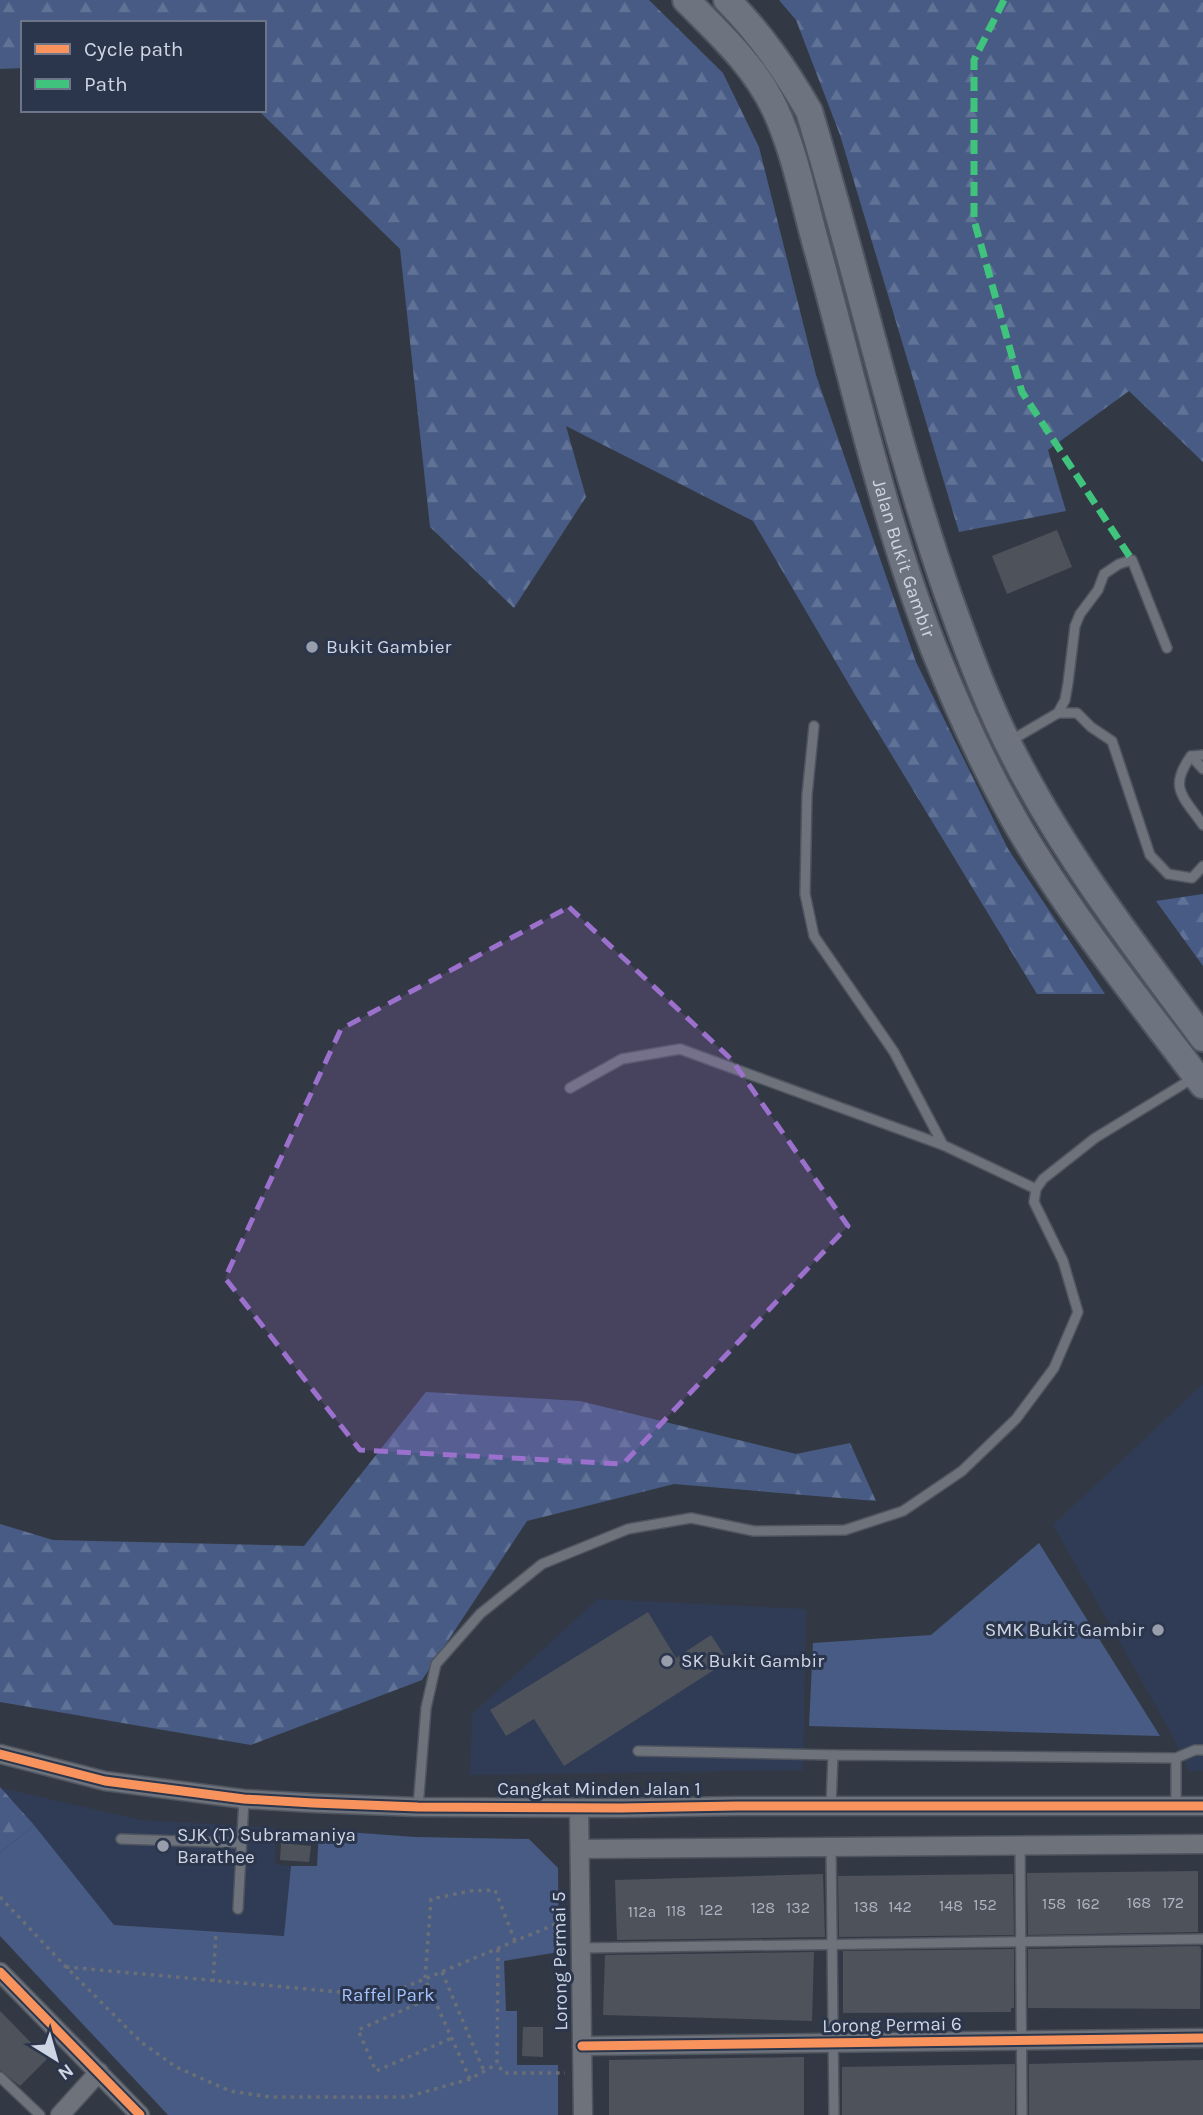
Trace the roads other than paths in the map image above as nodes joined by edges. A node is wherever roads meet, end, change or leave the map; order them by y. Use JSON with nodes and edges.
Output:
{"nodes":[{"id":1,"x":686,"y":0,"type":"edge"},
{"id":2,"x":727,"y":0,"type":"edge"},
{"id":3,"x":1167,"y":648,"type":"dead end"},
{"id":4,"x":1058,"y":713,"type":"junction"},
{"id":5,"x":814,"y":726,"type":"dead end"},
{"id":6,"x":1008,"y":742,"type":"junction"},
{"id":7,"x":1203,"y":755,"type":"edge"},
{"id":8,"x":1191,"y":756,"type":"junction"},
{"id":9,"x":1203,"y":769,"type":"edge"},
{"id":10,"x":1203,"y":825,"type":"edge"},
{"id":11,"x":1203,"y":866,"type":"edge"},
{"id":12,"x":1203,"y":1038,"type":"edge"},
{"id":13,"x":1200,"y":1081,"type":"edge"},
{"id":14,"x":570,"y":1087,"type":"dead end"},
{"id":15,"x":943,"y":1145,"type":"junction"},
{"id":16,"x":1037,"y":1189,"type":"junction"},
{"id":17,"x":1203,"y":1750,"type":"edge"},
{"id":18,"x":638,"y":1751,"type":"dead end"},
{"id":19,"x":0,"y":1754,"type":"edge"},
{"id":20,"x":833,"y":1755,"type":"junction"},
{"id":21,"x":1176,"y":1758,"type":"junction"},
{"id":22,"x":244,"y":1799,"type":"junction"},
{"id":23,"x":1203,"y":1805,"type":"edge"},
{"id":24,"x":831,"y":1806,"type":"junction"},
{"id":25,"x":1176,"y":1806,"type":"junction"},
{"id":26,"x":418,"y":1807,"type":"junction"},
{"id":27,"x":579,"y":1808,"type":"junction"},
{"id":28,"x":121,"y":1839,"type":"dead end"},
{"id":29,"x":241,"y":1843,"type":"junction"},
{"id":30,"x":1203,"y":1843,"type":"edge"},
{"id":31,"x":1020,"y":1845,"type":"junction"},
{"id":32,"x":831,"y":1847,"type":"junction"},
{"id":33,"x":580,"y":1849,"type":"junction"},
{"id":34,"x":238,"y":1909,"type":"dead end"},
{"id":35,"x":1203,"y":1939,"type":"edge"},
{"id":36,"x":1021,"y":1942,"type":"junction"},
{"id":37,"x":832,"y":1944,"type":"junction"},
{"id":38,"x":581,"y":1948,"type":"junction"},
{"id":39,"x":0,"y":1972,"type":"edge"},
{"id":40,"x":1203,"y":2038,"type":"edge"},
{"id":41,"x":1021,"y":2040,"type":"junction"},
{"id":42,"x":833,"y":2043,"type":"junction"},
{"id":43,"x":582,"y":2046,"type":"junction"},
{"id":44,"x":99,"y":2072,"type":"junction"},
{"id":45,"x":0,"y":2077,"type":"edge"},
{"id":46,"x":40,"y":2115,"type":"edge"},
{"id":47,"x":60,"y":2115,"type":"edge"},
{"id":48,"x":140,"y":2115,"type":"edge"},
{"id":49,"x":583,"y":2115,"type":"edge"},
{"id":50,"x":834,"y":2115,"type":"edge"},
{"id":51,"x":1022,"y":2115,"type":"edge"}],
"edges":[{"from":1,"to":13,"type":"main road","name":"Jalan Bukit Gambir"},
{"from":2,"to":6,"type":"main road","name":"Jalan Bukit Gambir"},
{"from":3,"to":4,"type":"lane"},
{"from":4,"to":6,"type":"lane"},
{"from":4,"to":11,"type":"lane"},
{"from":5,"to":15,"type":"lane"},
{"from":6,"to":12,"type":"main road","name":"Jalan Bukit Gambir"},
{"from":7,"to":8,"type":"lane"},
{"from":8,"to":9,"type":"lane"},
{"from":8,"to":10,"type":"lane"},
{"from":13,"to":16,"type":"lane"},
{"from":14,"to":15,"type":"lane"},
{"from":15,"to":16,"type":"lane"},
{"from":16,"to":26,"type":"lane"},
{"from":17,"to":21,"type":"lane"},
{"from":18,"to":20,"type":"lane"},
{"from":19,"to":22,"type":"street","name":"Cangkat Minden Jalan 1"},
{"from":20,"to":21,"type":"lane"},
{"from":20,"to":24,"type":"lane"},
{"from":21,"to":25,"type":"lane"},
{"from":22,"to":26,"type":"street","name":"Cangkat Minden Jalan 1"},
{"from":22,"to":29,"type":"lane"},
{"from":23,"to":25,"type":"street","name":"Cangkat Minden Jalan 1"},
{"from":24,"to":25,"type":"street","name":"Cangkat Minden Jalan 1"},
{"from":24,"to":27,"type":"street","name":"Cangkat Minden Jalan 1"},
{"from":26,"to":27,"type":"street","name":"Cangkat Minden Jalan 1"},
{"from":27,"to":33,"type":"street","name":"Lorong Permai 5"},
{"from":28,"to":29,"type":"lane"},
{"from":29,"to":34,"type":"lane"},
{"from":30,"to":31,"type":"street"},
{"from":31,"to":32,"type":"street"},
{"from":31,"to":36,"type":"lane"},
{"from":32,"to":33,"type":"street"},
{"from":32,"to":37,"type":"lane"},
{"from":33,"to":38,"type":"street","name":"Lorong Permai 5"},
{"from":35,"to":36,"type":"lane"},
{"from":36,"to":37,"type":"lane"},
{"from":36,"to":41,"type":"lane"},
{"from":37,"to":38,"type":"lane"},
{"from":37,"to":42,"type":"lane"},
{"from":38,"to":43,"type":"street","name":"Lorong Permai 5"},
{"from":39,"to":44,"type":"street"},
{"from":40,"to":41,"type":"street","name":"Lorong Permai 6"},
{"from":41,"to":42,"type":"street","name":"Lorong Permai 6"},
{"from":41,"to":51,"type":"lane"},
{"from":42,"to":43,"type":"street","name":"Lorong Permai 6"},
{"from":42,"to":50,"type":"lane"},
{"from":43,"to":49,"type":"street","name":"Lorong Permai 5"},
{"from":44,"to":47,"type":"street"},
{"from":44,"to":48,"type":"street"},
{"from":45,"to":46,"type":"lane"}]}
